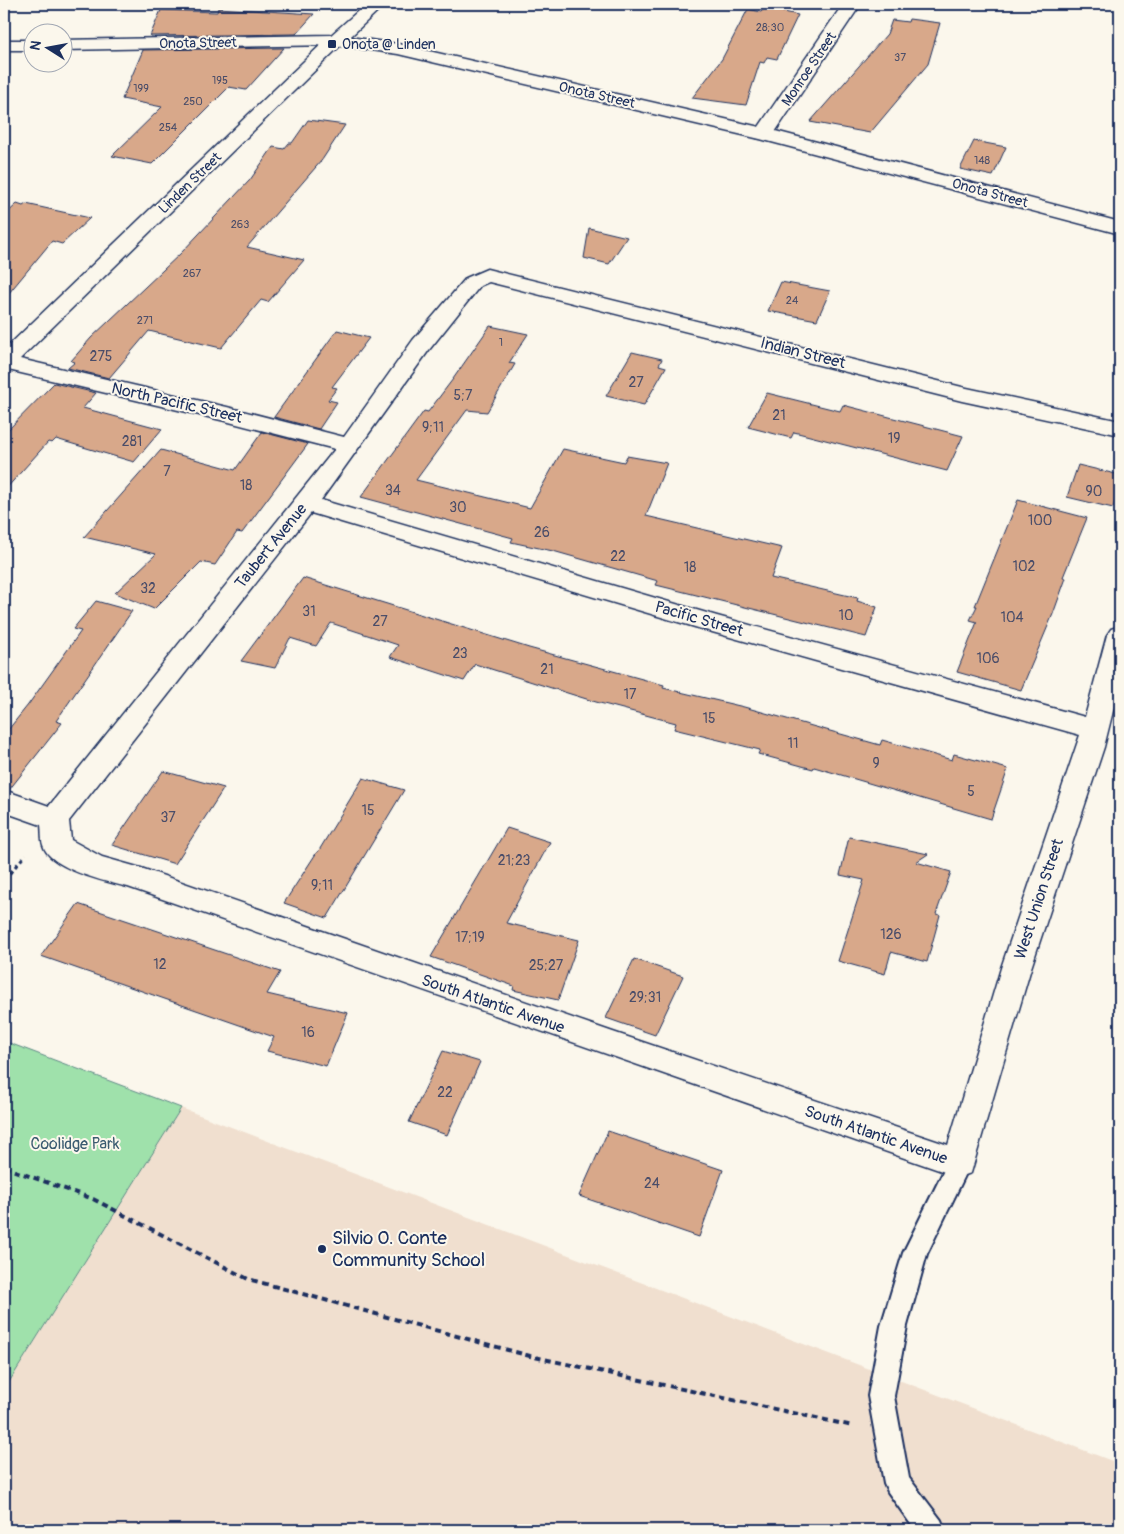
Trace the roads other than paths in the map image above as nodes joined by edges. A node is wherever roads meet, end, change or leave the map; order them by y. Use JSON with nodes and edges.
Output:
{"nodes":[{"id":1,"x":376,"y":4,"type":"edge"},
{"id":2,"x":852,"y":4,"type":"edge"},
{"id":3,"x":336,"y":40,"type":"junction"},
{"id":4,"x":4,"y":45,"type":"edge"},
{"id":5,"x":22,"y":45,"type":"edge"},
{"id":6,"x":72,"y":45,"type":"edge"},
{"id":7,"x":764,"y":134,"type":"junction"},
{"id":8,"x":1120,"y":228,"type":"edge"},
{"id":9,"x":487,"y":274,"type":"joint"},
{"id":10,"x":4,"y":362,"type":"edge"},
{"id":11,"x":1120,"y":428,"type":"edge"},
{"id":12,"x":350,"y":446,"type":"junction"},
{"id":13,"x":305,"y":504,"type":"junction"},
{"id":14,"x":1120,"y":635,"type":"edge"},
{"id":15,"x":1094,"y":730,"type":"junction"},
{"id":16,"x":4,"y":801,"type":"edge"},
{"id":17,"x":55,"y":819,"type":"junction"},
{"id":18,"x":959,"y":1163,"type":"junction"},
{"id":19,"x":931,"y":1530,"type":"edge"}],
"edges":[{"from":1,"to":3,"type":"street","name":"Linden Street"},
{"from":2,"to":7,"type":"street","name":"Monroe Street"},
{"from":3,"to":6,"type":"street","name":"Onota Street"},
{"from":3,"to":7,"type":"street","name":"Onota Street"},
{"from":3,"to":10,"type":"street","name":"Linden Street"},
{"from":4,"to":5,"type":"street"},
{"from":7,"to":8,"type":"street","name":"Onota Street"},
{"from":9,"to":11,"type":"street","name":"Indian Street"},
{"from":9,"to":12,"type":"street","name":"Taubert Avenue"},
{"from":10,"to":12,"type":"street","name":"North Pacific Street"},
{"from":12,"to":13,"type":"street","name":"Taubert Avenue"},
{"from":13,"to":15,"type":"street","name":"Pacific Street"},
{"from":13,"to":17,"type":"street","name":"Taubert Avenue"},
{"from":14,"to":15,"type":"street","name":"West Union Street"},
{"from":15,"to":18,"type":"street","name":"West Union Street"},
{"from":16,"to":17,"type":"street"},
{"from":17,"to":18,"type":"street","name":"South Atlantic Avenue"},
{"from":18,"to":19,"type":"lane"}]}
